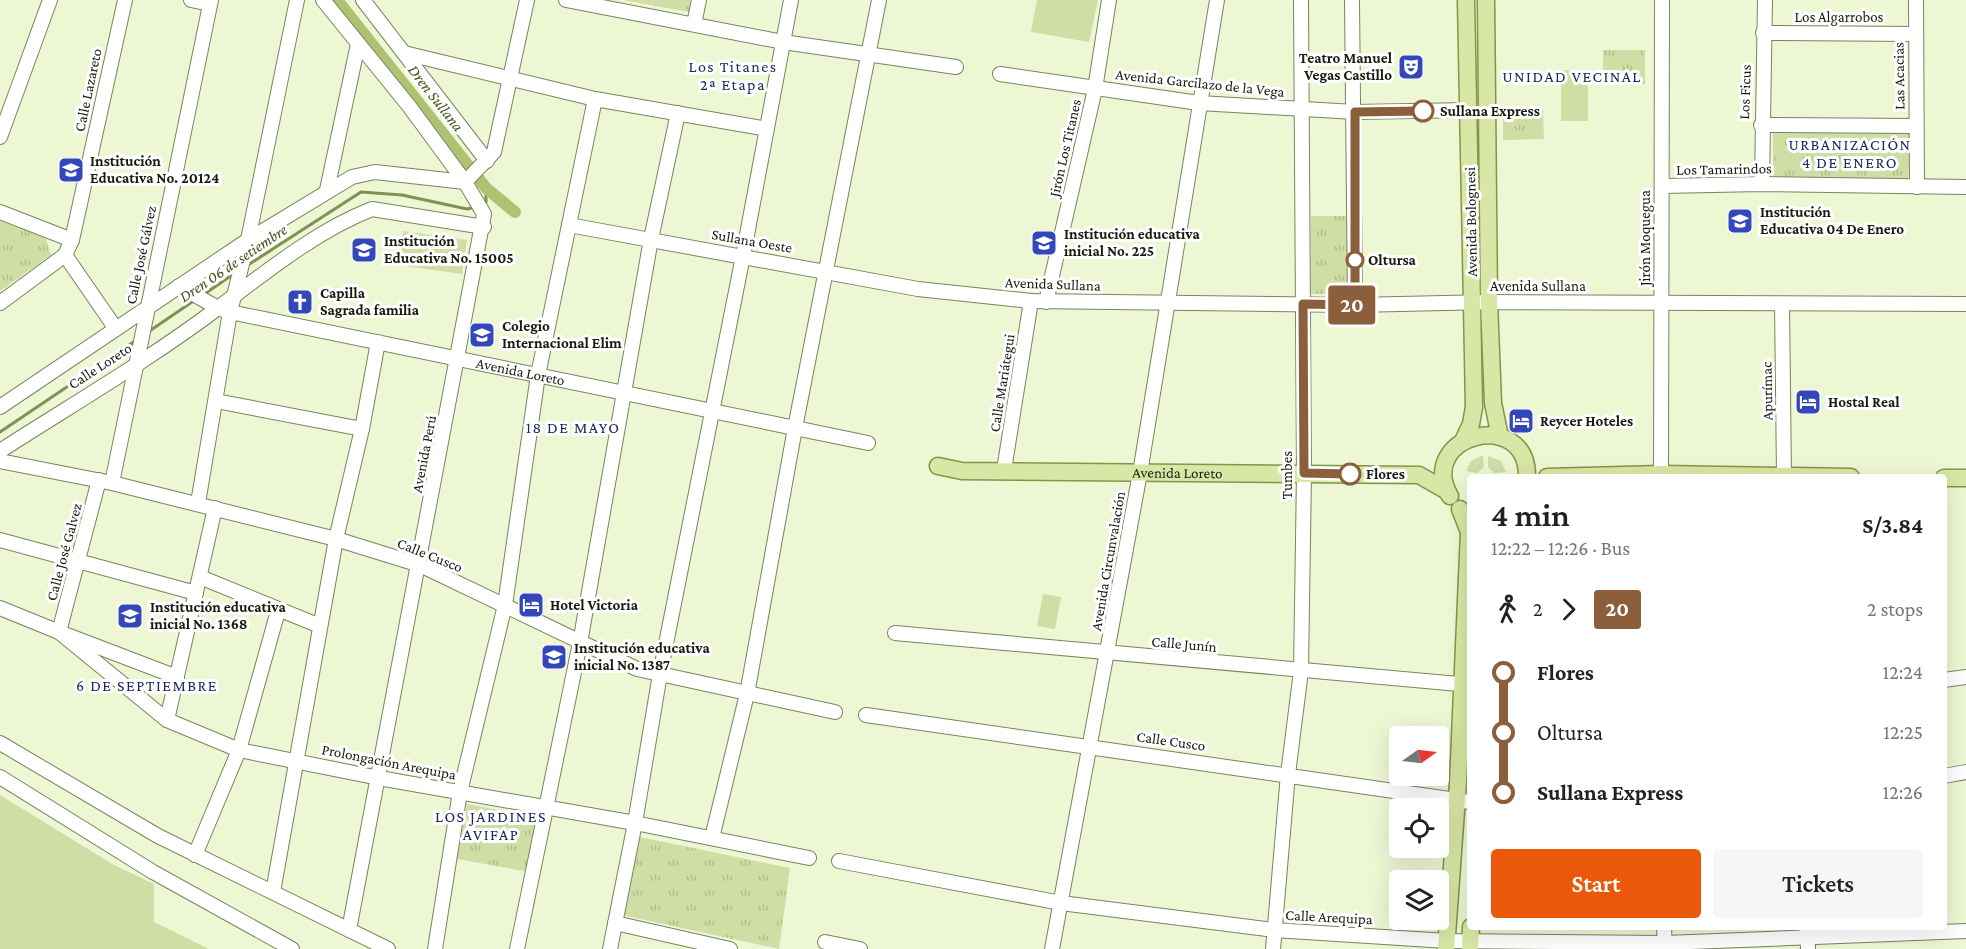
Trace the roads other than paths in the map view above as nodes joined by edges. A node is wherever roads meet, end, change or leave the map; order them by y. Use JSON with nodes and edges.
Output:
{"nodes":[{"id":1,"x":50,"y":0,"type":"edge"},
{"id":2,"x":125,"y":0,"type":"edge"},
{"id":3,"x":191,"y":0,"type":"edge"},
{"id":4,"x":297,"y":0,"type":"edge"},
{"id":5,"x":323,"y":0,"type":"edge"},
{"id":6,"x":363,"y":0,"type":"edge"},
{"id":7,"x":527,"y":0,"type":"edge"},
{"id":8,"x":566,"y":0,"type":"edge"},
{"id":9,"x":699,"y":0,"type":"edge"},
{"id":10,"x":791,"y":0,"type":"edge"},
{"id":11,"x":879,"y":0,"type":"edge"},
{"id":12,"x":1109,"y":0,"type":"edge"},
{"id":13,"x":1217,"y":0,"type":"edge"},
{"id":14,"x":1301,"y":0,"type":"edge"},
{"id":15,"x":1353,"y":0,"type":"edge"},
{"id":16,"x":1466,"y":0,"type":"edge"},
{"id":17,"x":1486,"y":0,"type":"edge"},
{"id":18,"x":1662,"y":0,"type":"edge"},
{"id":19,"x":1765,"y":0,"type":"edge"},
{"id":20,"x":1916,"y":0,"type":"edge"},
{"id":21,"x":210,"y":2,"type":"edge"},
{"id":22,"x":610,"y":4,"type":"edge"},
{"id":23,"x":694,"y":24,"type":"junction"},
{"id":24,"x":1763,"y":33,"type":"junction"},
{"id":25,"x":1915,"y":34,"type":"junction"},
{"id":26,"x":783,"y":42,"type":"junction"},
{"id":27,"x":358,"y":44,"type":"junction"},
{"id":28,"x":404,"y":53,"type":"junction"},
{"id":29,"x":869,"y":54,"type":"junction"},
{"id":30,"x":956,"y":67,"type":"dead end"},
{"id":31,"x":1000,"y":74,"type":"dead end"},
{"id":32,"x":510,"y":76,"type":"junction"},
{"id":33,"x":1095,"y":89,"type":"junction"},
{"id":34,"x":594,"y":99,"type":"junction"},
{"id":35,"x":1199,"y":103,"type":"junction"},
{"id":36,"x":1303,"y":110,"type":"junction"},
{"id":37,"x":1469,"y":110,"type":"junction"},
{"id":38,"x":1355,"y":112,"type":"junction"},
{"id":39,"x":678,"y":113,"type":"junction"},
{"id":40,"x":1761,"y":125,"type":"junction"},
{"id":41,"x":1916,"y":126,"type":"junction"},
{"id":42,"x":767,"y":129,"type":"junction"},
{"id":43,"x":0,"y":137,"type":"edge"},
{"id":44,"x":484,"y":164,"type":"junction"},
{"id":45,"x":467,"y":179,"type":"junction"},
{"id":46,"x":1762,"y":184,"type":"junction"},
{"id":47,"x":1662,"y":186,"type":"junction"},
{"id":48,"x":1917,"y":187,"type":"junction"},
{"id":49,"x":1966,"y":187,"type":"edge"},
{"id":50,"x":327,"y":190,"type":"junction"},
{"id":51,"x":0,"y":212,"type":"edge"},
{"id":52,"x":569,"y":225,"type":"junction"},
{"id":53,"x":484,"y":227,"type":"junction"},
{"id":54,"x":651,"y":239,"type":"junction"},
{"id":55,"x":72,"y":240,"type":"junction"},
{"id":56,"x":248,"y":240,"type":"junction"},
{"id":57,"x":65,"y":255,"type":"junction"},
{"id":58,"x":743,"y":256,"type":"junction"},
{"id":59,"x":827,"y":271,"type":"junction"},
{"id":60,"x":179,"y":286,"type":"junction"},
{"id":61,"x":930,"y":290,"type":"joint"},
{"id":62,"x":235,"y":294,"type":"junction"},
{"id":63,"x":1031,"y":301,"type":"junction"},
{"id":64,"x":1046,"y":302,"type":"junction"},
{"id":65,"x":1168,"y":302,"type":"junction"},
{"id":66,"x":1480,"y":302,"type":"junction"},
{"id":67,"x":0,"y":303,"type":"edge"},
{"id":68,"x":1303,"y":304,"type":"junction"},
{"id":69,"x":1661,"y":304,"type":"junction"},
{"id":70,"x":1782,"y":304,"type":"junction"},
{"id":71,"x":1966,"y":304,"type":"edge"},
{"id":72,"x":1355,"y":305,"type":"junction"},
{"id":73,"x":147,"y":308,"type":"junction"},
{"id":74,"x":224,"y":310,"type":"junction"},
{"id":75,"x":116,"y":329,"type":"junction"},
{"id":76,"x":378,"y":342,"type":"junction"},
{"id":77,"x":459,"y":359,"type":"junction"},
{"id":78,"x":135,"y":363,"type":"junction"},
{"id":79,"x":538,"y":375,"type":"junction"},
{"id":80,"x":624,"y":393,"type":"junction"},
{"id":81,"x":216,"y":401,"type":"junction"},
{"id":82,"x":0,"y":408,"type":"edge"},
{"id":83,"x":711,"y":411,"type":"junction"},
{"id":84,"x":795,"y":428,"type":"junction"},
{"id":85,"x":362,"y":429,"type":"junction"},
{"id":86,"x":1500,"y":437,"type":"junction"},
{"id":87,"x":1463,"y":441,"type":"junction"},
{"id":88,"x":867,"y":443,"type":"dead end"},
{"id":89,"x":0,"y":451,"type":"edge"},
{"id":90,"x":1450,"y":455,"type":"junction"},
{"id":91,"x":0,"y":461,"type":"edge"},
{"id":92,"x":938,"y":466,"type":"dead end"},
{"id":93,"x":1525,"y":469,"type":"edge"},
{"id":94,"x":1004,"y":470,"type":"junction"},
{"id":95,"x":1140,"y":473,"type":"junction"},
{"id":96,"x":1304,"y":473,"type":"junction"},
{"id":97,"x":1542,"y":474,"type":"edge"},
{"id":98,"x":1661,"y":474,"type":"edge"},
{"id":99,"x":1784,"y":474,"type":"edge"},
{"id":100,"x":1419,"y":475,"type":"junction"},
{"id":101,"x":1947,"y":478,"type":"edge"},
{"id":102,"x":1966,"y":478,"type":"edge"},
{"id":103,"x":106,"y":481,"type":"junction"},
{"id":104,"x":1447,"y":491,"type":"junction"},
{"id":105,"x":198,"y":503,"type":"junction"},
{"id":106,"x":215,"y":508,"type":"junction"},
{"id":107,"x":1465,"y":511,"type":"edge"},
{"id":108,"x":336,"y":539,"type":"junction"},
{"id":109,"x":1,"y":546,"type":"edge"},
{"id":110,"x":80,"y":562,"type":"junction"},
{"id":111,"x":420,"y":565,"type":"junction"},
{"id":112,"x":200,"y":577,"type":"junction"},
{"id":113,"x":196,"y":593,"type":"junction"},
{"id":114,"x":505,"y":605,"type":"junction"},
{"id":115,"x":0,"y":608,"type":"edge"},
{"id":116,"x":278,"y":611,"type":"junction"},
{"id":117,"x":320,"y":626,"type":"junction"},
{"id":118,"x":59,"y":632,"type":"junction"},
{"id":119,"x":896,"y":633,"type":"dead end"},
{"id":120,"x":1467,"y":634,"type":"edge"},
{"id":121,"x":580,"y":643,"type":"junction"},
{"id":122,"x":1107,"y":654,"type":"junction"},
{"id":123,"x":1301,"y":671,"type":"junction"},
{"id":124,"x":660,"y":674,"type":"junction"},
{"id":125,"x":177,"y":677,"type":"junction"},
{"id":126,"x":1966,"y":677,"type":"edge"},
{"id":127,"x":1947,"y":680,"type":"edge"},
{"id":128,"x":1466,"y":685,"type":"edge"},
{"id":129,"x":747,"y":694,"type":"junction"},
{"id":130,"x":835,"y":712,"type":"dead end"},
{"id":131,"x":866,"y":715,"type":"dead end"},
{"id":132,"x":167,"y":720,"type":"junction"},
{"id":133,"x":0,"y":743,"type":"edge"},
{"id":134,"x":1091,"y":746,"type":"junction"},
{"id":135,"x":239,"y":750,"type":"junction"},
{"id":136,"x":295,"y":760,"type":"junction"},
{"id":137,"x":1966,"y":772,"type":"edge"},
{"id":138,"x":1288,"y":774,"type":"junction"},
{"id":139,"x":1947,"y":775,"type":"edge"},
{"id":140,"x":0,"y":777,"type":"edge"},
{"id":141,"x":379,"y":778,"type":"junction"},
{"id":142,"x":460,"y":792,"type":"junction"},
{"id":143,"x":1463,"y":801,"type":"edge"},
{"id":144,"x":547,"y":808,"type":"junction"},
{"id":145,"x":635,"y":823,"type":"junction"},
{"id":146,"x":712,"y":838,"type":"junction"},
{"id":147,"x":195,"y":855,"type":"junction"},
{"id":148,"x":809,"y":858,"type":"dead end"},
{"id":149,"x":839,"y":861,"type":"dead end"},
{"id":150,"x":273,"y":892,"type":"junction"},
{"id":151,"x":1061,"y":903,"type":"junction"},
{"id":152,"x":615,"y":924,"type":"junction"},
{"id":153,"x":350,"y":930,"type":"junction"},
{"id":154,"x":1274,"y":930,"type":"junction"},
{"id":155,"x":1664,"y":930,"type":"edge"},
{"id":156,"x":1966,"y":931,"type":"edge"},
{"id":157,"x":1808,"y":938,"type":"edge"},
{"id":158,"x":1471,"y":939,"type":"edge"},
{"id":159,"x":825,"y":942,"type":"dead end"},
{"id":160,"x":1446,"y":945,"type":"edge"},
{"id":161,"x":1665,"y":946,"type":"edge"},
{"id":162,"x":292,"y":949,"type":"edge"},
{"id":163,"x":388,"y":949,"type":"edge"},
{"id":164,"x":435,"y":949,"type":"edge"},
{"id":165,"x":518,"y":949,"type":"edge"},
{"id":166,"x":610,"y":949,"type":"edge"},
{"id":167,"x":730,"y":949,"type":"edge"},
{"id":168,"x":860,"y":949,"type":"edge"},
{"id":169,"x":1053,"y":949,"type":"edge"},
{"id":170,"x":1273,"y":949,"type":"edge"}],
"edges":[{"from":1,"to":43,"type":"street"},
{"from":2,"to":55,"type":"street","name":"Calle Lazareto"},
{"from":3,"to":21,"type":"street"},
{"from":4,"to":56,"type":"street"},
{"from":5,"to":27,"type":"street","name":"Avenida Perú"},
{"from":6,"to":28,"type":"street"},
{"from":7,"to":32,"type":"street"},
{"from":8,"to":22,"type":"street"},
{"from":9,"to":23,"type":"street"},
{"from":10,"to":26,"type":"street"},
{"from":11,"to":29,"type":"street"},
{"from":12,"to":33,"type":"street","name":"Jirón Los Titanes"},
{"from":13,"to":35,"type":"street","name":"Avenida Circunvalación"},
{"from":14,"to":36,"type":"street","name":"Tumbes"},
{"from":15,"to":38,"type":"street"},
{"from":16,"to":37,"type":"main road","name":"Avenida Bolognesi"},
{"from":17,"to":66,"type":"main road","name":"Avenida Bolognesi"},
{"from":18,"to":47,"type":"street","name":"Jirón Moquegua"},
{"from":19,"to":24,"type":"street","name":"Los Ficus"},
{"from":20,"to":25,"type":"street","name":"Las Acacias"},
{"from":21,"to":73,"type":"street","name":"Calle José Gálvez"},
{"from":22,"to":23,"type":"street"},
{"from":23,"to":26,"type":"street"},
{"from":24,"to":25,"type":"street","name":"Los Algarrobos"},
{"from":24,"to":40,"type":"street","name":"Los Ficus"},
{"from":25,"to":41,"type":"street","name":"Las Acacias"},
{"from":26,"to":29,"type":"street"},
{"from":26,"to":42,"type":"street"},
{"from":27,"to":45,"type":"street","name":"Avenida Perú"},
{"from":27,"to":50,"type":"street"},
{"from":28,"to":32,"type":"street"},
{"from":28,"to":44,"type":"street"},
{"from":29,"to":30,"type":"street"},
{"from":29,"to":59,"type":"street"},
{"from":31,"to":33,"type":"street","name":"Avenida Garcilazo de la Vega"},
{"from":32,"to":34,"type":"street"},
{"from":32,"to":44,"type":"street"},
{"from":33,"to":35,"type":"street","name":"Avenida Garcilazo de la Vega"},
{"from":33,"to":64,"type":"street","name":"Jirón Los Titanes"},
{"from":34,"to":39,"type":"street"},
{"from":34,"to":52,"type":"street"},
{"from":35,"to":36,"type":"street","name":"Avenida Garcilazo de la Vega"},
{"from":35,"to":65,"type":"street","name":"Avenida Circunvalación"},
{"from":36,"to":38,"type":"street","name":"Avenida Garcilazo de la Vega"},
{"from":36,"to":68,"type":"street","name":"Tumbes"},
{"from":37,"to":38,"type":"street","name":"Avenida Garcilazo de la Vega"},
{"from":37,"to":66,"type":"main road","name":"Avenida Bolognesi"},
{"from":38,"to":72,"type":"street"},
{"from":39,"to":42,"type":"street"},
{"from":39,"to":54,"type":"street"},
{"from":40,"to":41,"type":"street"},
{"from":40,"to":46,"type":"street","name":"Los Ficus"},
{"from":41,"to":48,"type":"street","name":"Las Acacias"},
{"from":42,"to":58,"type":"street"},
{"from":44,"to":45,"type":"street"},
{"from":45,"to":50,"type":"street"},
{"from":45,"to":53,"type":"street","name":"Avenida Perú"},
{"from":46,"to":47,"type":"street","name":"Los Tamarindos"},
{"from":46,"to":48,"type":"street","name":"Los Tamarindos"},
{"from":47,"to":69,"type":"street","name":"Jirón Moquegua"},
{"from":48,"to":49,"type":"street","name":"Los Tamarindos"},
{"from":50,"to":56,"type":"street"},
{"from":51,"to":55,"type":"street"},
{"from":52,"to":54,"type":"street","name":"Sullana Oeste"},
{"from":52,"to":79,"type":"street"},
{"from":53,"to":62,"type":"street"},
{"from":53,"to":77,"type":"street","name":"Avenida Perú"},
{"from":54,"to":58,"type":"street","name":"Sullana Oeste"},
{"from":54,"to":80,"type":"street"},
{"from":55,"to":57,"type":"street","name":"Calle Lazareto"},
{"from":56,"to":60,"type":"street"},
{"from":56,"to":62,"type":"street"},
{"from":57,"to":67,"type":"street"},
{"from":57,"to":75,"type":"street"},
{"from":58,"to":59,"type":"street","name":"Sullana Oeste"},
{"from":58,"to":83,"type":"street"},
{"from":59,"to":61,"type":"street","name":"Sullana Oeste"},
{"from":59,"to":84,"type":"street"},
{"from":60,"to":73,"type":"street"},
{"from":60,"to":74,"type":"street","name":"Avenida Loreto"},
{"from":61,"to":63,"type":"street","name":"Avenida Sullana"},
{"from":62,"to":74,"type":"street"},
{"from":63,"to":64,"type":"street","name":"Avenida Sullana"},
{"from":63,"to":94,"type":"street","name":"Calle Mariátegui"},
{"from":64,"to":65,"type":"street","name":"Avenida Sullana"},
{"from":65,"to":68,"type":"street","name":"Avenida Sullana"},
{"from":65,"to":95,"type":"street","name":"Avenida Circunvalación"},
{"from":66,"to":69,"type":"street","name":"Avenida Sullana"},
{"from":66,"to":72,"type":"street","name":"Avenida Sullana"},
{"from":66,"to":86,"type":"main road","name":"Avenida Bolognesi"},
{"from":66,"to":87,"type":"main road","name":"Avenida Bolognesi"},
{"from":68,"to":72,"type":"street","name":"Avenida Sullana"},
{"from":68,"to":96,"type":"street","name":"Tumbes"},
{"from":69,"to":70,"type":"street","name":"Avenida Sullana"},
{"from":69,"to":98,"type":"street","name":"Jirón Moquegua"},
{"from":70,"to":71,"type":"street","name":"Avenida Sullana"},
{"from":70,"to":99,"type":"street","name":"Apurímac"},
{"from":73,"to":75,"type":"street"},
{"from":73,"to":78,"type":"street","name":"Calle José Gálvez"},
{"from":74,"to":76,"type":"street","name":"Avenida Loreto"},
{"from":74,"to":78,"type":"street","name":"Calle Loreto"},
{"from":74,"to":81,"type":"street"},
{"from":75,"to":82,"type":"street"},
{"from":76,"to":77,"type":"street","name":"Avenida Loreto"},
{"from":76,"to":85,"type":"street"},
{"from":77,"to":79,"type":"street","name":"Avenida Loreto"},
{"from":77,"to":111,"type":"street","name":"Avenida Perú"},
{"from":78,"to":89,"type":"street","name":"Calle Loreto"},
{"from":78,"to":103,"type":"street","name":"Calle José Gálvez"},
{"from":79,"to":80,"type":"street","name":"Avenida Loreto"},
{"from":79,"to":114,"type":"street"},
{"from":80,"to":83,"type":"street","name":"Avenida Loreto"},
{"from":80,"to":121,"type":"street"},
{"from":81,"to":85,"type":"street"},
{"from":81,"to":105,"type":"street"},
{"from":83,"to":84,"type":"street","name":"Avenida Loreto"},
{"from":83,"to":124,"type":"street"},
{"from":84,"to":88,"type":"street","name":"Avenida Loreto"},
{"from":84,"to":129,"type":"street"},
{"from":85,"to":108,"type":"street"},
{"from":86,"to":87,"type":"main road"},
{"from":86,"to":93,"type":"main road"},
{"from":87,"to":90,"type":"main road"},
{"from":90,"to":100,"type":"main road"},
{"from":90,"to":104,"type":"main road"},
{"from":91,"to":103,"type":"street","name":"Calle Cusco"},
{"from":92,"to":94,"type":"main road","name":"Avenida Loreto"},
{"from":93,"to":97,"type":"main road"},
{"from":94,"to":95,"type":"main road","name":"Avenida Loreto"},
{"from":95,"to":96,"type":"main road","name":"Avenida Loreto"},
{"from":95,"to":122,"type":"street","name":"Avenida Circunvalación"},
{"from":96,"to":100,"type":"main road","name":"Avenida Loreto"},
{"from":96,"to":123,"type":"street","name":"Tumbes"},
{"from":100,"to":104,"type":"main road","name":"Avenida Loreto"},
{"from":101,"to":102,"type":"main road"},
{"from":103,"to":105,"type":"street","name":"Calle Cusco"},
{"from":103,"to":110,"type":"street","name":"Calle José Galvez"},
{"from":104,"to":107,"type":"main road"},
{"from":105,"to":106,"type":"street","name":"Calle Cusco"},
{"from":106,"to":108,"type":"street","name":"Calle Cusco"},
{"from":106,"to":112,"type":"street"},
{"from":108,"to":111,"type":"street","name":"Calle Cusco"},
{"from":108,"to":117,"type":"street"},
{"from":109,"to":110,"type":"street"},
{"from":110,"to":113,"type":"street"},
{"from":110,"to":118,"type":"street","name":"Calle José Galvez"},
{"from":111,"to":114,"type":"street","name":"Calle Cusco"},
{"from":111,"to":141,"type":"street","name":"Avenida Perú"},
{"from":112,"to":113,"type":"street"},
{"from":112,"to":116,"type":"street"},
{"from":113,"to":125,"type":"street"},
{"from":114,"to":121,"type":"street","name":"Calle Cusco"},
{"from":114,"to":142,"type":"street"},
{"from":115,"to":118,"type":"street","name":"Prolongación Arequipa"},
{"from":116,"to":117,"type":"street"},
{"from":116,"to":135,"type":"street"},
{"from":117,"to":136,"type":"street"},
{"from":118,"to":125,"type":"street"},
{"from":118,"to":132,"type":"street","name":"Prolongación Arequipa"},
{"from":119,"to":122,"type":"street","name":"Calle Junín"},
{"from":120,"to":128,"type":"main road"},
{"from":121,"to":124,"type":"street","name":"Calle Cusco"},
{"from":121,"to":144,"type":"street"},
{"from":122,"to":123,"type":"street","name":"Calle Junín"},
{"from":122,"to":134,"type":"street","name":"Avenida Circunvalación"},
{"from":123,"to":128,"type":"street","name":"Calle Junín"},
{"from":123,"to":138,"type":"street","name":"Tumbes"},
{"from":124,"to":129,"type":"street","name":"Calle Cusco"},
{"from":124,"to":145,"type":"street"},
{"from":125,"to":132,"type":"street"},
{"from":126,"to":127,"type":"street"},
{"from":128,"to":143,"type":"main road"},
{"from":129,"to":130,"type":"street","name":"Calle Cusco"},
{"from":129,"to":146,"type":"street"},
{"from":131,"to":134,"type":"street","name":"Calle Cusco"},
{"from":132,"to":135,"type":"street","name":"Prolongación Arequipa"},
{"from":133,"to":147,"type":"street"},
{"from":134,"to":138,"type":"street","name":"Calle Cusco"},
{"from":134,"to":151,"type":"street","name":"Avenida Circunvalación"},
{"from":135,"to":136,"type":"street","name":"Prolongación Arequipa"},
{"from":135,"to":147,"type":"street"},
{"from":136,"to":141,"type":"street","name":"Prolongación Arequipa"},
{"from":136,"to":150,"type":"street"},
{"from":137,"to":139,"type":"street"},
{"from":138,"to":143,"type":"street","name":"Calle Cusco"},
{"from":138,"to":154,"type":"street","name":"Tumbes"},
{"from":140,"to":162,"type":"street"},
{"from":141,"to":142,"type":"street","name":"Prolongación Arequipa"},
{"from":141,"to":153,"type":"street","name":"Avenida Perú"},
{"from":142,"to":144,"type":"street","name":"Prolongación Arequipa"},
{"from":142,"to":164,"type":"street"},
{"from":143,"to":160,"type":"main road"},
{"from":144,"to":145,"type":"street","name":"Prolongación Arequipa"},
{"from":144,"to":165,"type":"street"},
{"from":145,"to":146,"type":"street","name":"Prolongación Arequipa"},
{"from":145,"to":152,"type":"street"},
{"from":146,"to":148,"type":"street","name":"Prolongación Arequipa"},
{"from":147,"to":150,"type":"street"},
{"from":149,"to":151,"type":"street","name":"Calle Arequipa"},
{"from":150,"to":153,"type":"street"},
{"from":151,"to":154,"type":"street","name":"Calle Arequipa"},
{"from":151,"to":169,"type":"street","name":"Avenida Circunvalación"},
{"from":152,"to":166,"type":"street"},
{"from":152,"to":167,"type":"street"},
{"from":153,"to":163,"type":"street"},
{"from":154,"to":160,"type":"street","name":"Calle Arequipa"},
{"from":154,"to":170,"type":"street","name":"Tumbes"},
{"from":155,"to":161,"type":"street"},
{"from":156,"to":157,"type":"street","name":"Calle Arequipa"},
{"from":157,"to":161,"type":"street","name":"Calle Arequipa"},
{"from":158,"to":160,"type":"street","name":"Calle Arequipa"},
{"from":158,"to":161,"type":"street","name":"Calle Arequipa"},
{"from":159,"to":168,"type":"street"}]}
